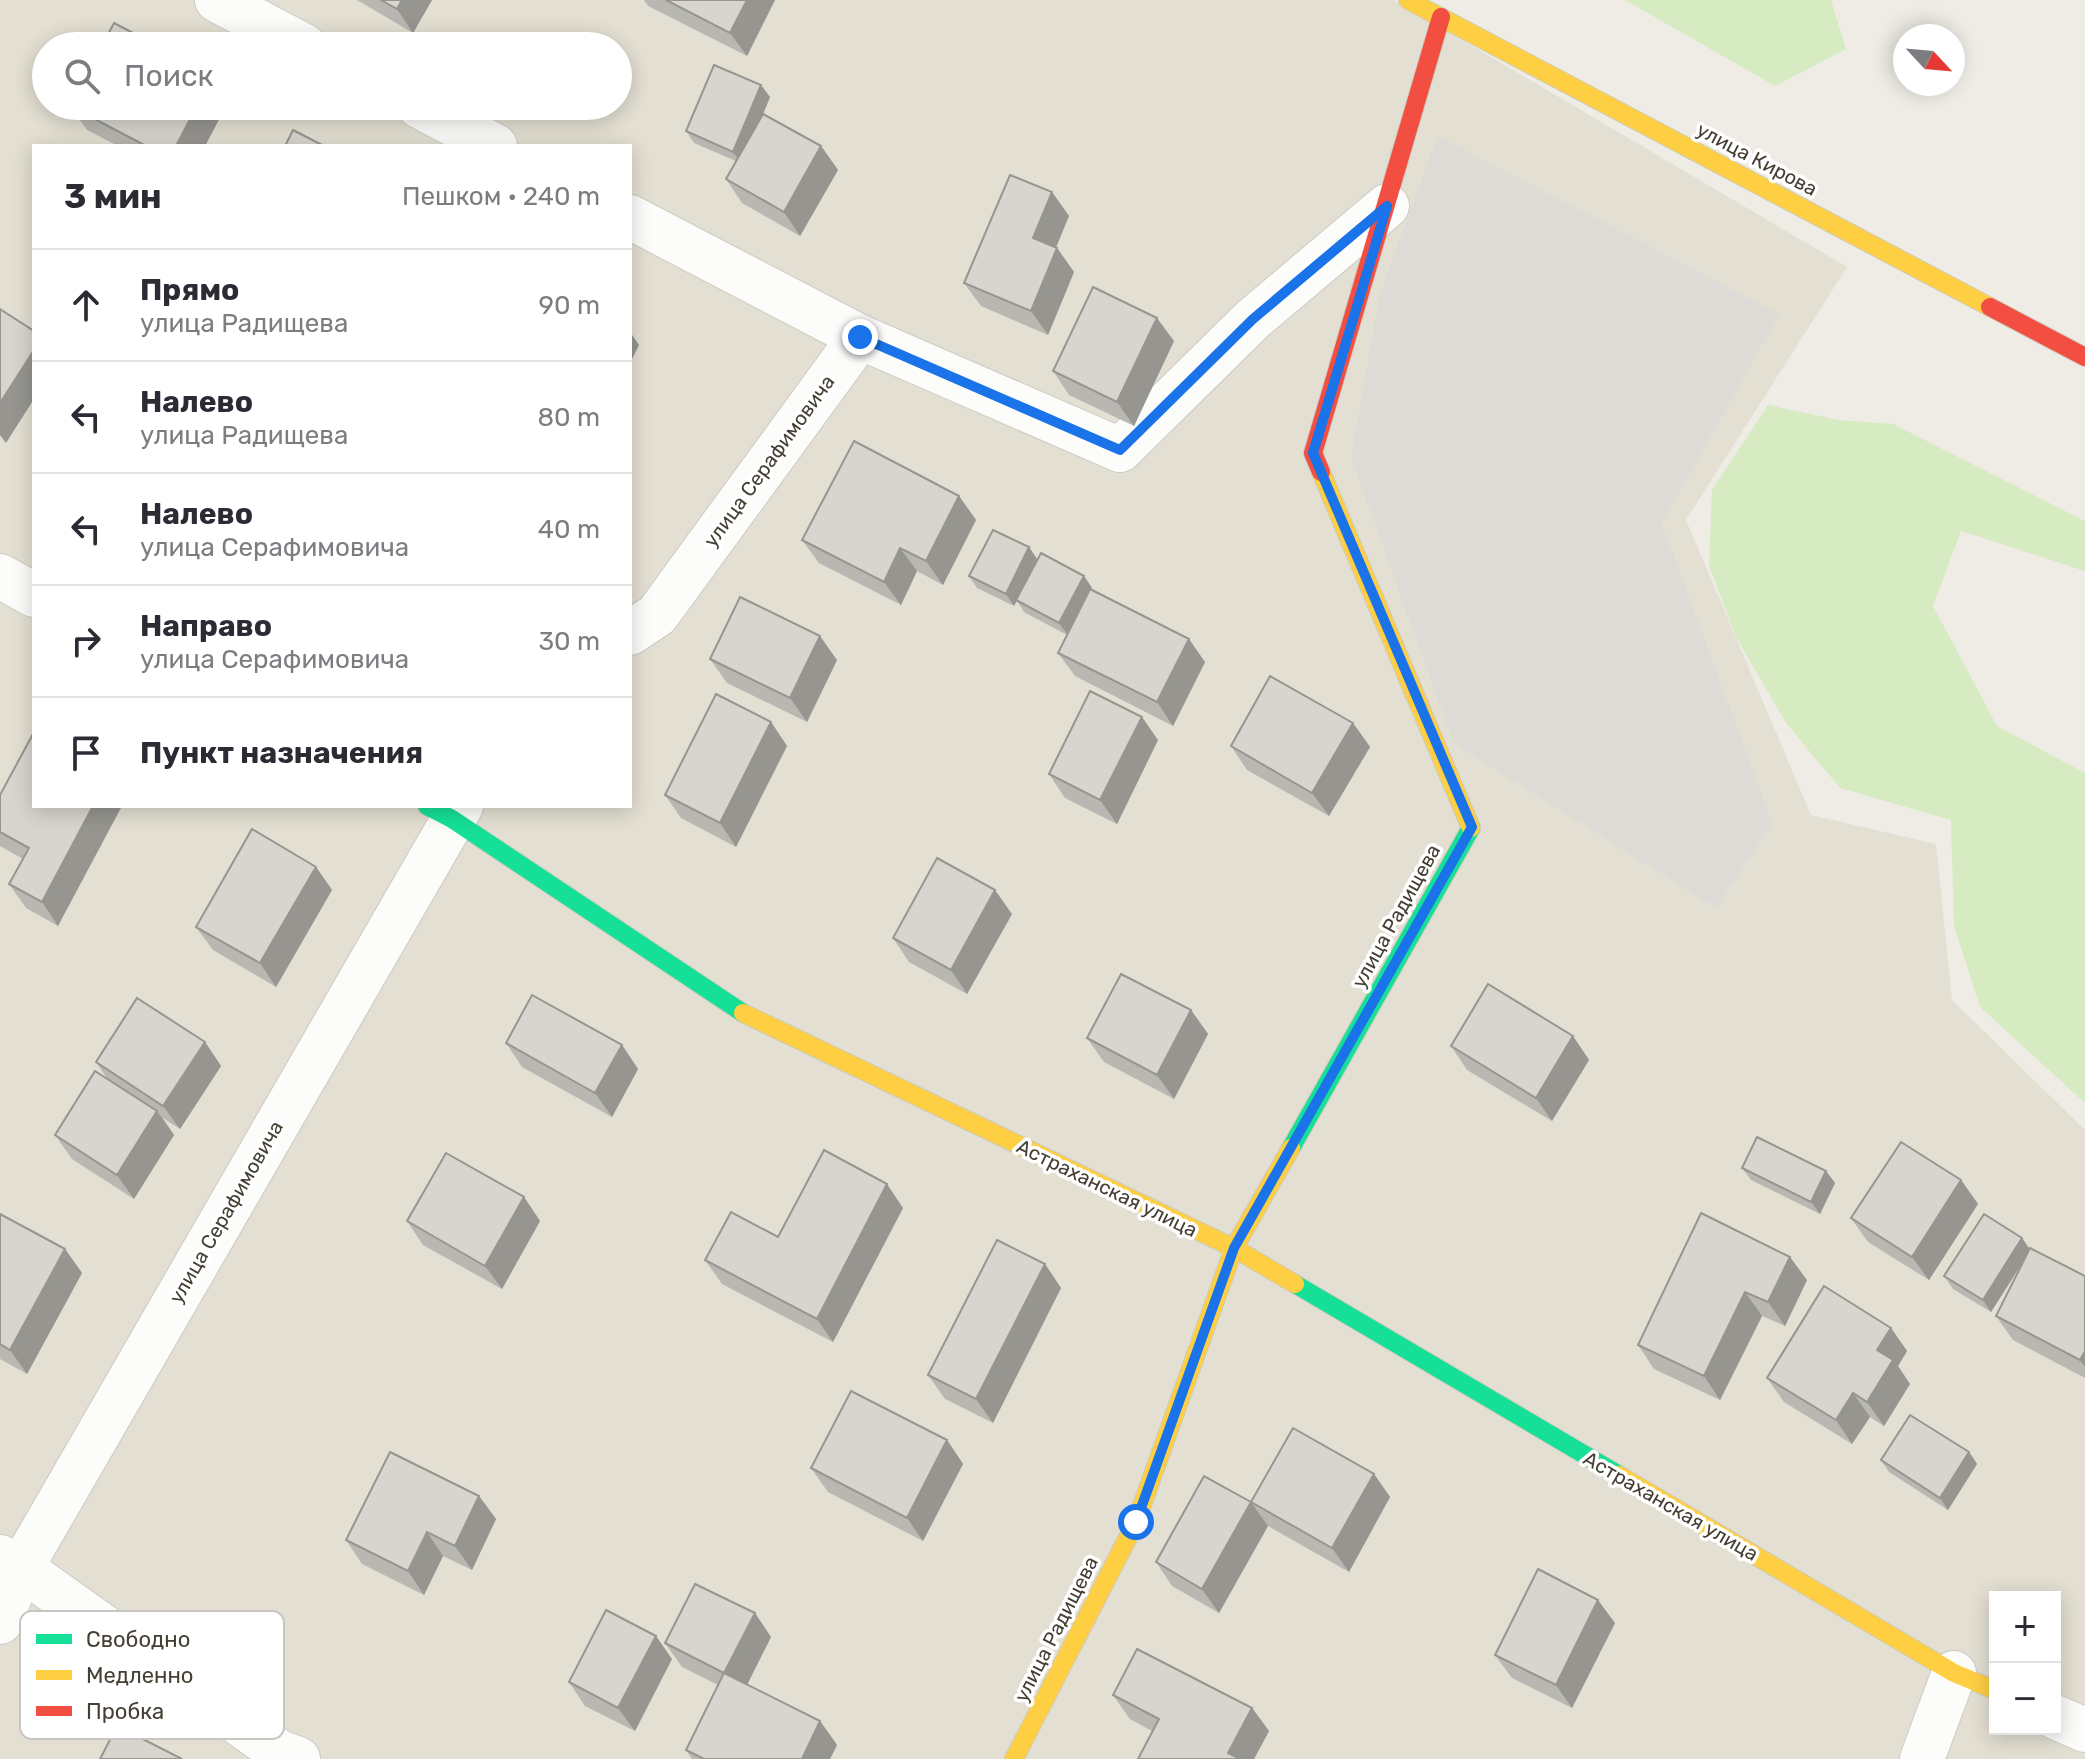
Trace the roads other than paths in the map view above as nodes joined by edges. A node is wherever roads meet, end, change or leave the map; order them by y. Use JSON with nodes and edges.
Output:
{"nodes":[{"id":1,"x":217,"y":0,"type":"edge"},
{"id":2,"x":1408,"y":0,"type":"edge"},
{"id":3,"x":1441,"y":17,"type":"junction"},
{"id":4,"x":278,"y":32,"type":"edge"},
{"id":5,"x":446,"y":120,"type":"edge"},
{"id":6,"x":491,"y":144,"type":"edge"},
{"id":7,"x":1387,"y":206,"type":"junction"},
{"id":8,"x":632,"y":218,"type":"edge"},
{"id":9,"x":860,"y":337,"type":"junction"},
{"id":10,"x":2083,"y":353,"type":"edge"},
{"id":11,"x":0,"y":576,"type":"edge"},
{"id":12,"x":32,"y":594,"type":"edge"},
{"id":13,"x":632,"y":632,"type":"edge"},
{"id":14,"x":446,"y":810,"type":"edge"},
{"id":15,"x":1234,"y":1248,"type":"junction"},
{"id":16,"x":11,"y":1562,"type":"edge"},
{"id":17,"x":80,"y":1611,"type":"edge"},
{"id":18,"x":0,"y":1622,"type":"edge"},
{"id":19,"x":1954,"y":1673,"type":"junction"},
{"id":20,"x":1989,"y":1688,"type":"edge"},
{"id":21,"x":2061,"y":1720,"type":"edge"},
{"id":22,"x":2085,"y":1730,"type":"edge"},
{"id":23,"x":261,"y":1739,"type":"edge"},
{"id":24,"x":298,"y":1759,"type":"edge"},
{"id":25,"x":1014,"y":1759,"type":"edge"},
{"id":26,"x":1922,"y":1759,"type":"edge"}],
"edges":[{"from":1,"to":4,"type":"street"},
{"from":2,"to":3,"type":"street","name":"улица Кирова"},
{"from":3,"to":7,"type":"street","name":"улица Радищева"},
{"from":3,"to":10,"type":"street","name":"улица Кирова"},
{"from":5,"to":6,"type":"street"},
{"from":7,"to":9,"type":"street"},
{"from":7,"to":15,"type":"street","name":"улица Радищева"},
{"from":8,"to":9,"type":"street"},
{"from":9,"to":13,"type":"street","name":"улица Серафимовича"},
{"from":11,"to":12,"type":"street"},
{"from":14,"to":15,"type":"street","name":"Астраханская улица"},
{"from":14,"to":16,"type":"street","name":"улица Серафимовича"},
{"from":15,"to":19,"type":"street","name":"Астраханская улица"},
{"from":15,"to":25,"type":"street","name":"улица Радищева"},
{"from":16,"to":17,"type":"street"},
{"from":16,"to":18,"type":"street","name":"улица Серафимовича"},
{"from":19,"to":20,"type":"street","name":"Астраханская улица"},
{"from":19,"to":26,"type":"street"},
{"from":21,"to":22,"type":"street"},
{"from":23,"to":24,"type":"street"}]}
